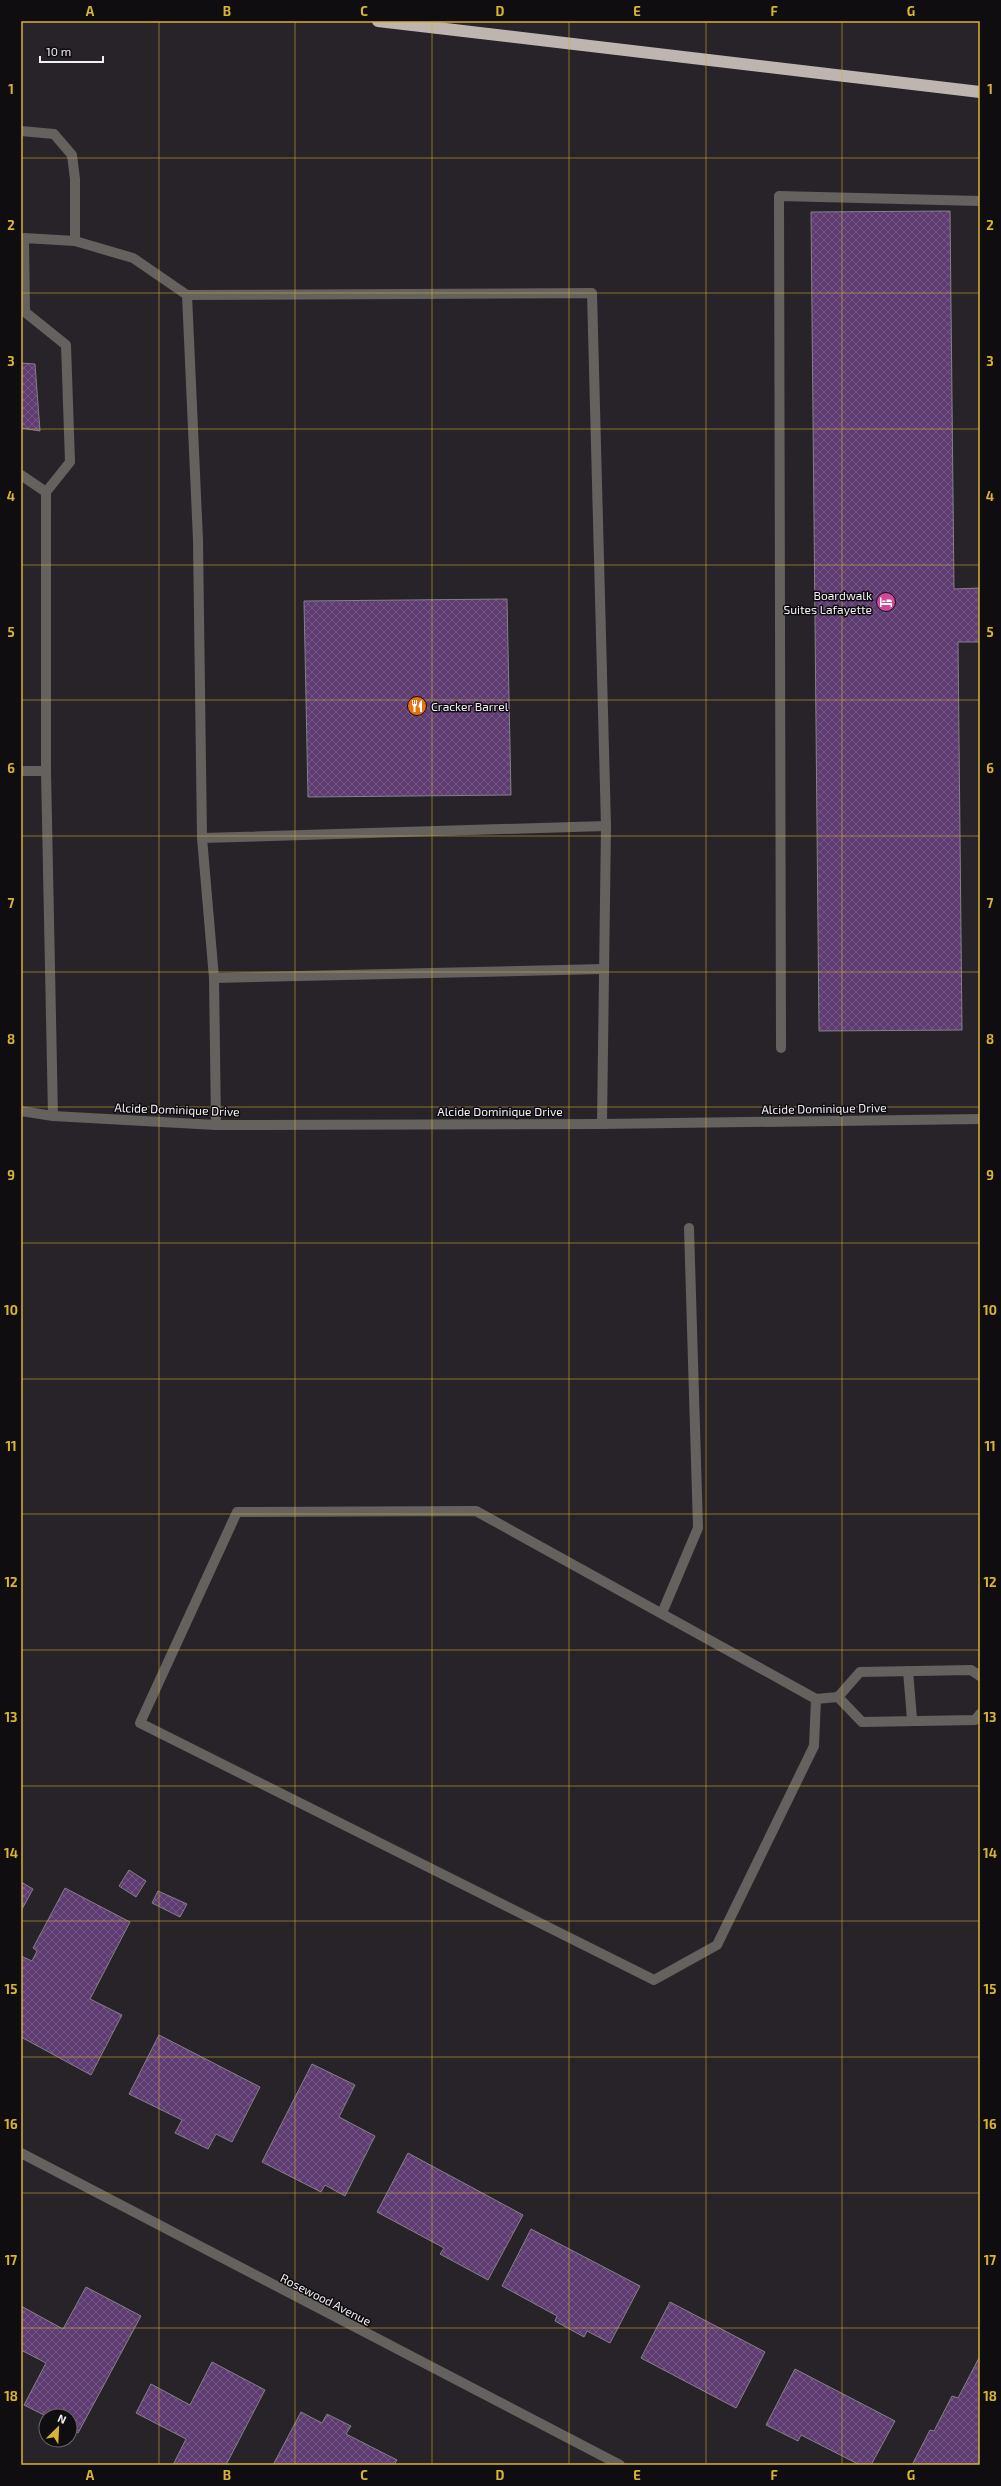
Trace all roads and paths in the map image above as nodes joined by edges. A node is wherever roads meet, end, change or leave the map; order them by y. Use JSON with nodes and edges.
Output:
{"nodes":[{"id":1,"x":378,"y":21,"type":"edge"},
{"id":2,"x":980,"y":92,"type":"edge"},
{"id":3,"x":21,"y":131,"type":"edge"},
{"id":4,"x":980,"y":201,"type":"edge"},
{"id":5,"x":22,"y":238,"type":"edge"},
{"id":6,"x":75,"y":241,"type":"junction"},
{"id":7,"x":187,"y":295,"type":"junction"},
{"id":8,"x":23,"y":316,"type":"edge"},
{"id":9,"x":21,"y":475,"type":"edge"},
{"id":10,"x":46,"y":492,"type":"junction"},
{"id":11,"x":21,"y":771,"type":"edge"},
{"id":12,"x":46,"y":771,"type":"junction"},
{"id":13,"x":606,"y":826,"type":"junction"},
{"id":14,"x":202,"y":838,"type":"junction"},
{"id":15,"x":604,"y":969,"type":"junction"},
{"id":16,"x":214,"y":978,"type":"junction"},
{"id":17,"x":781,"y":1048,"type":"dead end"},
{"id":18,"x":21,"y":1111,"type":"edge"},
{"id":19,"x":53,"y":1116,"type":"junction"},
{"id":20,"x":980,"y":1119,"type":"edge"},
{"id":21,"x":602,"y":1124,"type":"junction"},
{"id":22,"x":216,"y":1125,"type":"junction"},
{"id":23,"x":690,"y":1228,"type":"dead end"},
{"id":24,"x":662,"y":1613,"type":"junction"},
{"id":25,"x":908,"y":1671,"type":"junction"},
{"id":26,"x":980,"y":1676,"type":"edge"},
{"id":27,"x":838,"y":1697,"type":"junction"},
{"id":28,"x":816,"y":1699,"type":"junction"},
{"id":29,"x":980,"y":1714,"type":"edge"},
{"id":30,"x":912,"y":1720,"type":"junction"},
{"id":31,"x":21,"y":2153,"type":"edge"},
{"id":32,"x":620,"y":2465,"type":"edge"}],
"edges":[{"from":1,"to":2,"type":"highway"},
{"from":3,"to":6,"type":"street"},
{"from":4,"to":17,"type":"street"},
{"from":5,"to":6,"type":"street"},
{"from":5,"to":8,"type":"street"},
{"from":6,"to":7,"type":"street"},
{"from":7,"to":13,"type":"street"},
{"from":7,"to":14,"type":"street"},
{"from":8,"to":10,"type":"street"},
{"from":9,"to":10,"type":"street"},
{"from":10,"to":12,"type":"street"},
{"from":11,"to":12,"type":"street"},
{"from":12,"to":19,"type":"street"},
{"from":13,"to":14,"type":"street"},
{"from":13,"to":15,"type":"street"},
{"from":14,"to":16,"type":"street"},
{"from":15,"to":16,"type":"street"},
{"from":15,"to":21,"type":"street"},
{"from":16,"to":22,"type":"street"},
{"from":18,"to":19,"type":"street","name":"Alcide Dominique Drive"},
{"from":19,"to":22,"type":"street","name":"Alcide Dominique Drive"},
{"from":20,"to":21,"type":"street","name":"Alcide Dominique Drive"},
{"from":21,"to":22,"type":"street","name":"Alcide Dominique Drive"},
{"from":23,"to":24,"type":"street"},
{"from":24,"to":28,"type":"street"},
{"from":24,"to":28,"type":"street"},
{"from":25,"to":26,"type":"street"},
{"from":25,"to":27,"type":"street"},
{"from":25,"to":30,"type":"street"},
{"from":27,"to":28,"type":"street"},
{"from":27,"to":30,"type":"street"},
{"from":29,"to":30,"type":"street"},
{"from":31,"to":32,"type":"street","name":"Rosewood Avenue"}]}
